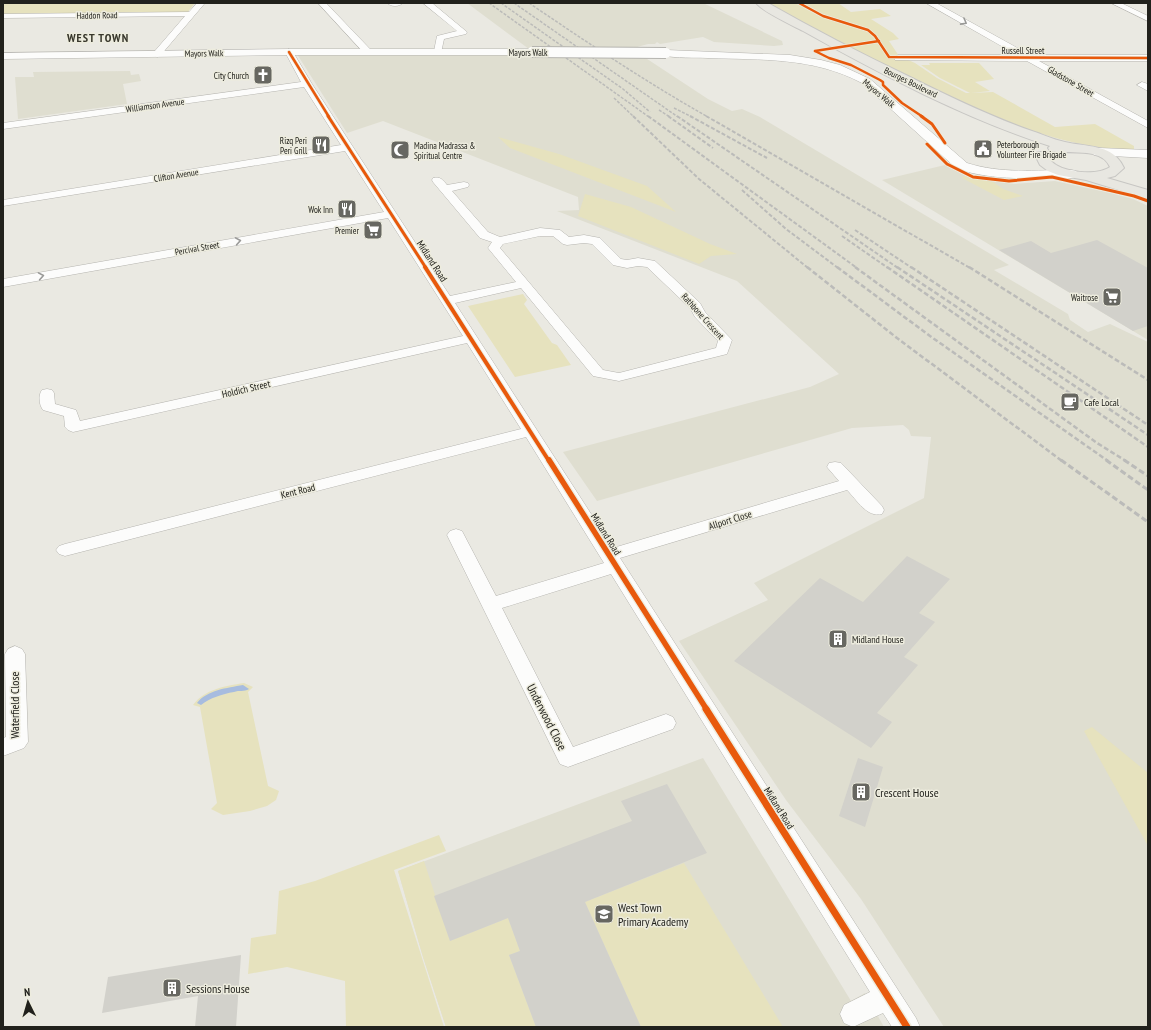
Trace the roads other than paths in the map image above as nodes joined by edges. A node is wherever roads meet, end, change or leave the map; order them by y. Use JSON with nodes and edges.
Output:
{"nodes":[{"id":1,"x":201,"y":3,"type":"edge"},
{"id":2,"x":322,"y":3,"type":"edge"},
{"id":3,"x":390,"y":3,"type":"edge"},
{"id":4,"x":399,"y":3,"type":"edge"},
{"id":5,"x":427,"y":3,"type":"edge"},
{"id":6,"x":930,"y":3,"type":"edge"},
{"id":7,"x":1115,"y":3,"type":"edge"},
{"id":8,"x":757,"y":4,"type":"edge"},
{"id":9,"x":192,"y":14,"type":"junction"},
{"id":10,"x":3,"y":16,"type":"edge"},
{"id":11,"x":1148,"y":19,"type":"edge"},
{"id":12,"x":367,"y":51,"type":"junction"},
{"id":13,"x":438,"y":51,"type":"junction"},
{"id":14,"x":289,"y":52,"type":"junction"},
{"id":15,"x":157,"y":54,"type":"junction"},
{"id":16,"x":3,"y":56,"type":"edge"},
{"id":17,"x":898,"y":58,"type":"dead end"},
{"id":18,"x":1030,"y":58,"type":"junction"},
{"id":19,"x":1148,"y":58,"type":"edge"},
{"id":20,"x":307,"y":84,"type":"junction"},
{"id":21,"x":1148,"y":125,"type":"edge"},
{"id":22,"x":3,"y":126,"type":"edge"},
{"id":23,"x":349,"y":147,"type":"junction"},
{"id":24,"x":1068,"y":147,"type":"junction"},
{"id":25,"x":1099,"y":152,"type":"junction"},
{"id":26,"x":1148,"y":154,"type":"edge"},
{"id":27,"x":1148,"y":158,"type":"edge"},
{"id":28,"x":1044,"y":159,"type":"junction"},
{"id":29,"x":1117,"y":166,"type":"junction"},
{"id":30,"x":1071,"y":174,"type":"junction"},
{"id":31,"x":1015,"y":175,"type":"junction"},
{"id":32,"x":1090,"y":176,"type":"junction"},
{"id":33,"x":1138,"y":178,"type":"edge"},
{"id":34,"x":436,"y":180,"type":"dead end"},
{"id":35,"x":464,"y":185,"type":"dead end"},
{"id":36,"x":444,"y":189,"type":"junction"},
{"id":37,"x":1148,"y":195,"type":"edge"},
{"id":38,"x":3,"y":203,"type":"edge"},
{"id":39,"x":392,"y":214,"type":"junction"},
{"id":40,"x":499,"y":241,"type":"junction"},
{"id":41,"x":3,"y":283,"type":"edge"},
{"id":42,"x":524,"y":284,"type":"junction"},
{"id":43,"x":446,"y":300,"type":"junction"},
{"id":44,"x":471,"y":338,"type":"junction"},
{"id":45,"x":47,"y":393,"type":"dead end"},
{"id":46,"x":530,"y":431,"type":"junction"},
{"id":47,"x":835,"y":467,"type":"dead end"},
{"id":48,"x":851,"y":483,"type":"junction"},
{"id":49,"x":876,"y":510,"type":"dead end"},
{"id":50,"x":456,"y":536,"type":"dead end"},
{"id":51,"x":65,"y":550,"type":"dead end"},
{"id":52,"x":613,"y":561,"type":"junction"},
{"id":53,"x":491,"y":604,"type":"junction"},
{"id":54,"x":15,"y":654,"type":"dead end"},
{"id":55,"x":666,"y":723,"type":"dead end"},
{"id":56,"x":3,"y":747,"type":"edge"},
{"id":57,"x":888,"y":997,"type":"junction"},
{"id":58,"x":853,"y":1014,"type":"dead end"},
{"id":59,"x":907,"y":1027,"type":"edge"}],
"edges":[{"from":1,"to":9,"type":"street"},
{"from":2,"to":12,"type":"street"},
{"from":3,"to":4,"type":"street"},
{"from":5,"to":13,"type":"street"},
{"from":6,"to":18,"type":"street","name":"Gladstone Street","one_way":true},
{"from":7,"to":11,"type":"street"},
{"from":8,"to":24,"type":"main road","name":"Bourges Boulevard"},
{"from":8,"to":28,"type":"main road","name":"Bourges Boulevard"},
{"from":9,"to":10,"type":"street","name":"Haddon Road"},
{"from":9,"to":15,"type":"street"},
{"from":12,"to":13,"type":"street","name":"Mayors Walk"},
{"from":12,"to":14,"type":"street","name":"Mayors Walk"},
{"from":13,"to":31,"type":"street","name":"Mayors Walk","bridge":true},
{"from":14,"to":15,"type":"street","name":"Mayors Walk"},
{"from":14,"to":20,"type":"street","name":"Midland Road"},
{"from":15,"to":16,"type":"street","name":"Mayors Walk"},
{"from":17,"to":18,"type":"street","name":"Russell Street"},
{"from":18,"to":19,"type":"street","name":"Russell Street"},
{"from":18,"to":21,"type":"street","name":"Gladstone Street"},
{"from":20,"to":22,"type":"street","name":"Williamson Avenue"},
{"from":20,"to":23,"type":"street","name":"Midland Road"},
{"from":23,"to":38,"type":"street","name":"Clifton Avenue"},
{"from":23,"to":39,"type":"street","name":"Midland Road"},
{"from":24,"to":25,"type":"main road"},
{"from":24,"to":28,"type":"main road"},
{"from":25,"to":26,"type":"street"},
{"from":25,"to":29,"type":"main road"},
{"from":27,"to":29,"type":"street"},
{"from":28,"to":30,"type":"main road","name":"Bourges Boulevard"},
{"from":28,"to":31,"type":"street","name":"Mayors Walk"},
{"from":29,"to":32,"type":"main road"},
{"from":29,"to":33,"type":"main road"},
{"from":30,"to":31,"type":"street","name":"Mayors Walk"},
{"from":30,"to":32,"type":"main road","name":"Bourges Boulevard"},
{"from":32,"to":37,"type":"main road"},
{"from":34,"to":36,"type":"street"},
{"from":35,"to":36,"type":"street"},
{"from":36,"to":40,"type":"street"},
{"from":41,"to":39,"type":"street","name":"Percival Street","one_way":true},
{"from":39,"to":43,"type":"street","name":"Midland Road"},
{"from":40,"to":42,"type":"street","name":"Rathbone Crescent"},
{"from":40,"to":42,"type":"street","name":"Rathbone Crescent"},
{"from":42,"to":43,"type":"street"},
{"from":43,"to":44,"type":"street","name":"Midland Road"},
{"from":44,"to":45,"type":"street","name":"Holdich Street"},
{"from":44,"to":46,"type":"street","name":"Midland Road"},
{"from":46,"to":51,"type":"street","name":"Kent Road"},
{"from":46,"to":52,"type":"street","name":"Midland Road"},
{"from":47,"to":48,"type":"street"},
{"from":48,"to":49,"type":"street"},
{"from":48,"to":52,"type":"street","name":"Allport Close"},
{"from":50,"to":53,"type":"street","name":"Underwood Close"},
{"from":52,"to":53,"type":"street"},
{"from":52,"to":57,"type":"street","name":"Midland Road"},
{"from":53,"to":55,"type":"street","name":"Underwood Close"},
{"from":54,"to":56,"type":"street","name":"Waterfield Close"},
{"from":57,"to":58,"type":"street"},
{"from":57,"to":59,"type":"street","name":"Midland Road"}]}
